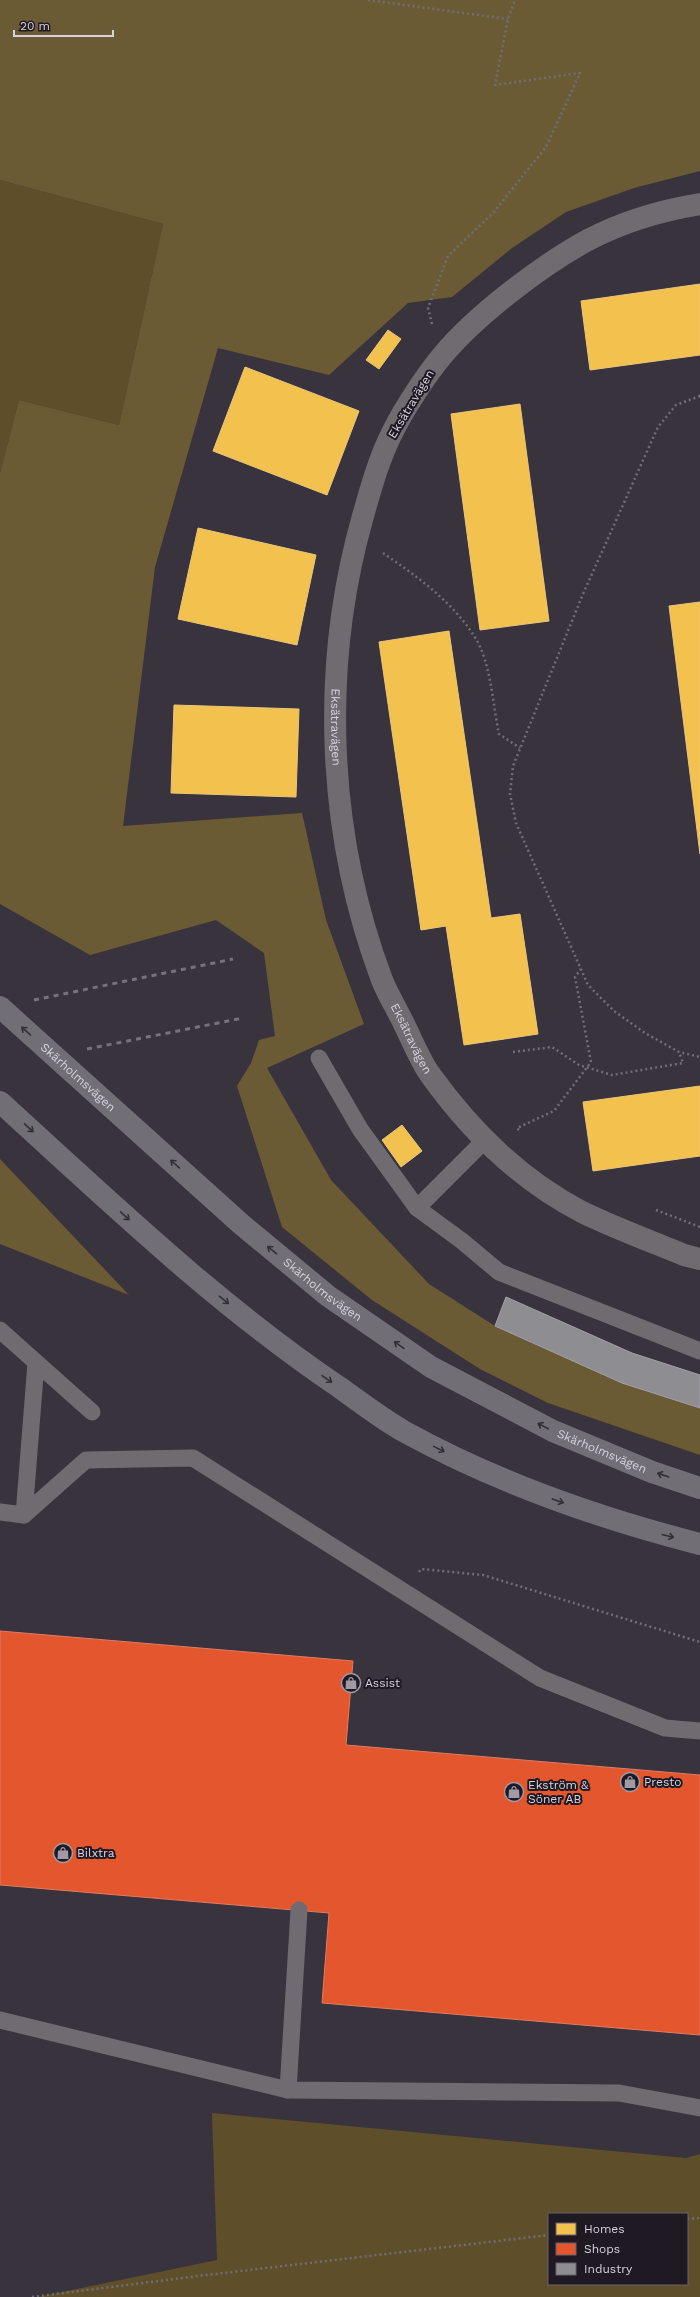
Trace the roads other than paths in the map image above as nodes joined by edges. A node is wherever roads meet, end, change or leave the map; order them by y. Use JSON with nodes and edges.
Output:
{"nodes":[{"id":1,"x":700,"y":204,"type":"edge"},
{"id":2,"x":0,"y":1007,"type":"edge"},
{"id":3,"x":319,"y":1058,"type":"dead end"},
{"id":4,"x":0,"y":1102,"type":"edge"},
{"id":5,"x":484,"y":1141,"type":"junction"},
{"id":6,"x":417,"y":1208,"type":"junction"},
{"id":7,"x":700,"y":1260,"type":"edge"},
{"id":8,"x":0,"y":1330,"type":"edge"},
{"id":9,"x":700,"y":1351,"type":"edge"},
{"id":10,"x":36,"y":1363,"type":"junction"},
{"id":11,"x":92,"y":1412,"type":"dead end"},
{"id":12,"x":700,"y":1488,"type":"edge"},
{"id":13,"x":0,"y":1512,"type":"edge"},
{"id":14,"x":24,"y":1515,"type":"junction"},
{"id":15,"x":700,"y":1544,"type":"edge"},
{"id":16,"x":700,"y":1731,"type":"edge"},
{"id":17,"x":299,"y":1910,"type":"dead end"},
{"id":18,"x":0,"y":2020,"type":"edge"},
{"id":19,"x":288,"y":2090,"type":"junction"},
{"id":20,"x":700,"y":2108,"type":"edge"}],
"edges":[{"from":1,"to":5,"type":"street","name":"Eksätravägen"},
{"from":12,"to":2,"type":"main road","name":"Skärholmsvägen","one_way":true},
{"from":3,"to":6,"type":"lane"},
{"from":4,"to":15,"type":"main road","one_way":true},
{"from":5,"to":6,"type":"lane"},
{"from":5,"to":7,"type":"street","name":"Eksätravägen"},
{"from":6,"to":9,"type":"lane"},
{"from":8,"to":10,"type":"lane"},
{"from":10,"to":11,"type":"lane"},
{"from":10,"to":14,"type":"lane"},
{"from":13,"to":14,"type":"lane"},
{"from":14,"to":16,"type":"lane"},
{"from":17,"to":19,"type":"lane"},
{"from":18,"to":19,"type":"lane"},
{"from":19,"to":20,"type":"lane"}]}
